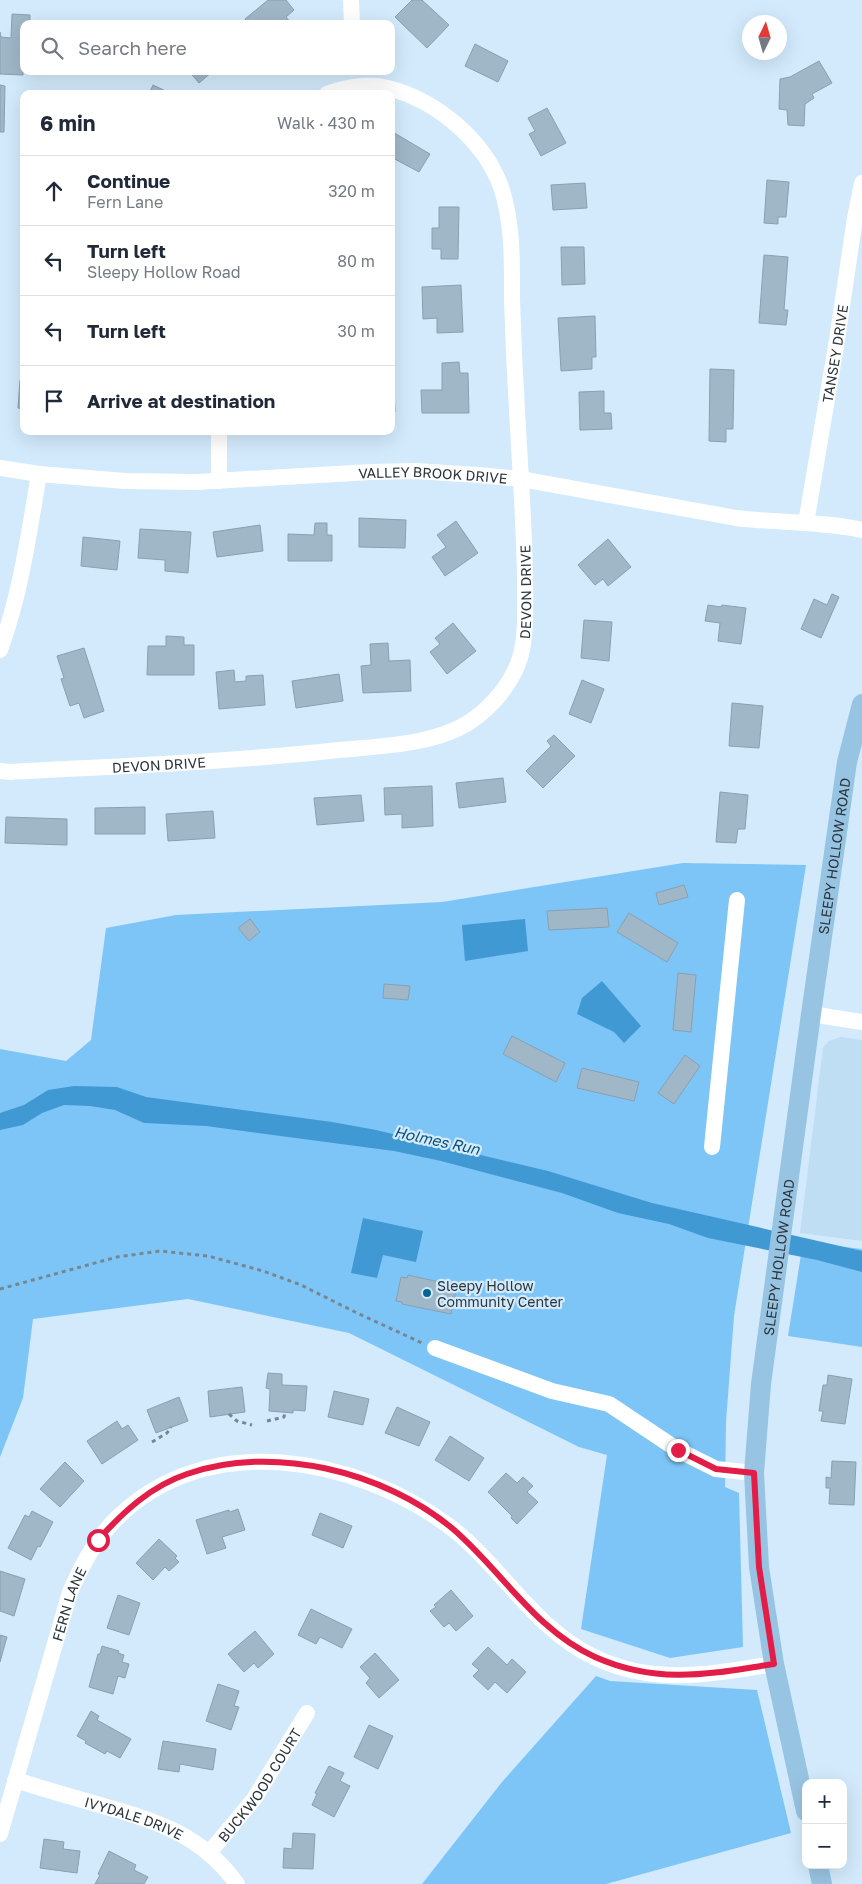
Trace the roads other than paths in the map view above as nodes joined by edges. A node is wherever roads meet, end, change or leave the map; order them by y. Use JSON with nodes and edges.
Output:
{"nodes":[{"id":1,"x":351,"y":0,"type":"edge"},
{"id":2,"x":352,"y":20,"type":"edge"},
{"id":3,"x":355,"y":79,"type":"edge"},
{"id":4,"x":338,"y":90,"type":"edge"},
{"id":5,"x":393,"y":90,"type":"edge"},
{"id":6,"x":395,"y":91,"type":"edge"},
{"id":7,"x":862,"y":183,"type":"edge"},
{"id":8,"x":219,"y":435,"type":"edge"},
{"id":9,"x":0,"y":468,"type":"edge"},
{"id":10,"x":39,"y":474,"type":"junction"},
{"id":11,"x":521,"y":479,"type":"junction"},
{"id":12,"x":219,"y":481,"type":"junction"},
{"id":13,"x":806,"y":523,"type":"junction"},
{"id":14,"x":862,"y":530,"type":"edge"},
{"id":15,"x":0,"y":650,"type":"edge"},
{"id":16,"x":862,"y":704,"type":"edge"},
{"id":17,"x":0,"y":771,"type":"edge"},
{"id":18,"x":737,"y":900,"type":"dead end"},
{"id":19,"x":811,"y":1014,"type":"junction"},
{"id":20,"x":862,"y":1022,"type":"edge"},
{"id":21,"x":712,"y":1147,"type":"dead end"},
{"id":22,"x":435,"y":1348,"type":"road end"},
{"id":23,"x":754,"y":1473,"type":"junction"},
{"id":24,"x":774,"y":1664,"type":"junction"},
{"id":25,"x":307,"y":1713,"type":"dead end"},
{"id":26,"x":15,"y":1780,"type":"junction"},
{"id":27,"x":802,"y":1793,"type":"edge"},
{"id":28,"x":0,"y":1834,"type":"edge"},
{"id":29,"x":209,"y":1853,"type":"junction"},
{"id":30,"x":819,"y":1869,"type":"edge"},
{"id":31,"x":237,"y":1884,"type":"edge"},
{"id":32,"x":822,"y":1884,"type":"edge"}],
"edges":[{"from":1,"to":2,"type":"street"},
{"from":3,"to":4,"type":"street","name":"DEVON DRIVE"},
{"from":3,"to":5,"type":"street","name":"DEVON DRIVE"},
{"from":6,"to":11,"type":"street","name":"DEVON DRIVE"},
{"from":7,"to":13,"type":"street","name":"TANSEY DRIVE"},
{"from":8,"to":12,"type":"street"},
{"from":9,"to":10,"type":"street","name":"VALLEY BROOK DRIVE"},
{"from":10,"to":12,"type":"street","name":"VALLEY BROOK DRIVE"},
{"from":10,"to":15,"type":"street"},
{"from":11,"to":12,"type":"street","name":"VALLEY BROOK DRIVE"},
{"from":11,"to":13,"type":"street","name":"VALLEY BROOK DRIVE"},
{"from":11,"to":17,"type":"street","name":"DEVON DRIVE"},
{"from":13,"to":14,"type":"street","name":"VALLEY BROOK DRIVE"},
{"from":16,"to":19,"type":"main road","name":"SLEEPY HOLLOW ROAD"},
{"from":18,"to":21,"type":"street"},
{"from":19,"to":20,"type":"street"},
{"from":19,"to":23,"type":"main road","name":"SLEEPY HOLLOW ROAD"},
{"from":22,"to":23,"type":"street"},
{"from":23,"to":24,"type":"main road","name":"SLEEPY HOLLOW ROAD"},
{"from":24,"to":26,"type":"street","name":"FERN LANE"},
{"from":24,"to":27,"type":"main road","name":"SLEEPY HOLLOW ROAD"},
{"from":25,"to":29,"type":"street","name":"BUCKWOOD COURT"},
{"from":26,"to":28,"type":"street","name":"FERN LANE"},
{"from":26,"to":29,"type":"street","name":"IVYDALE DRIVE"},
{"from":29,"to":31,"type":"street","name":"IVYDALE DRIVE"},
{"from":30,"to":32,"type":"main road"}]}
